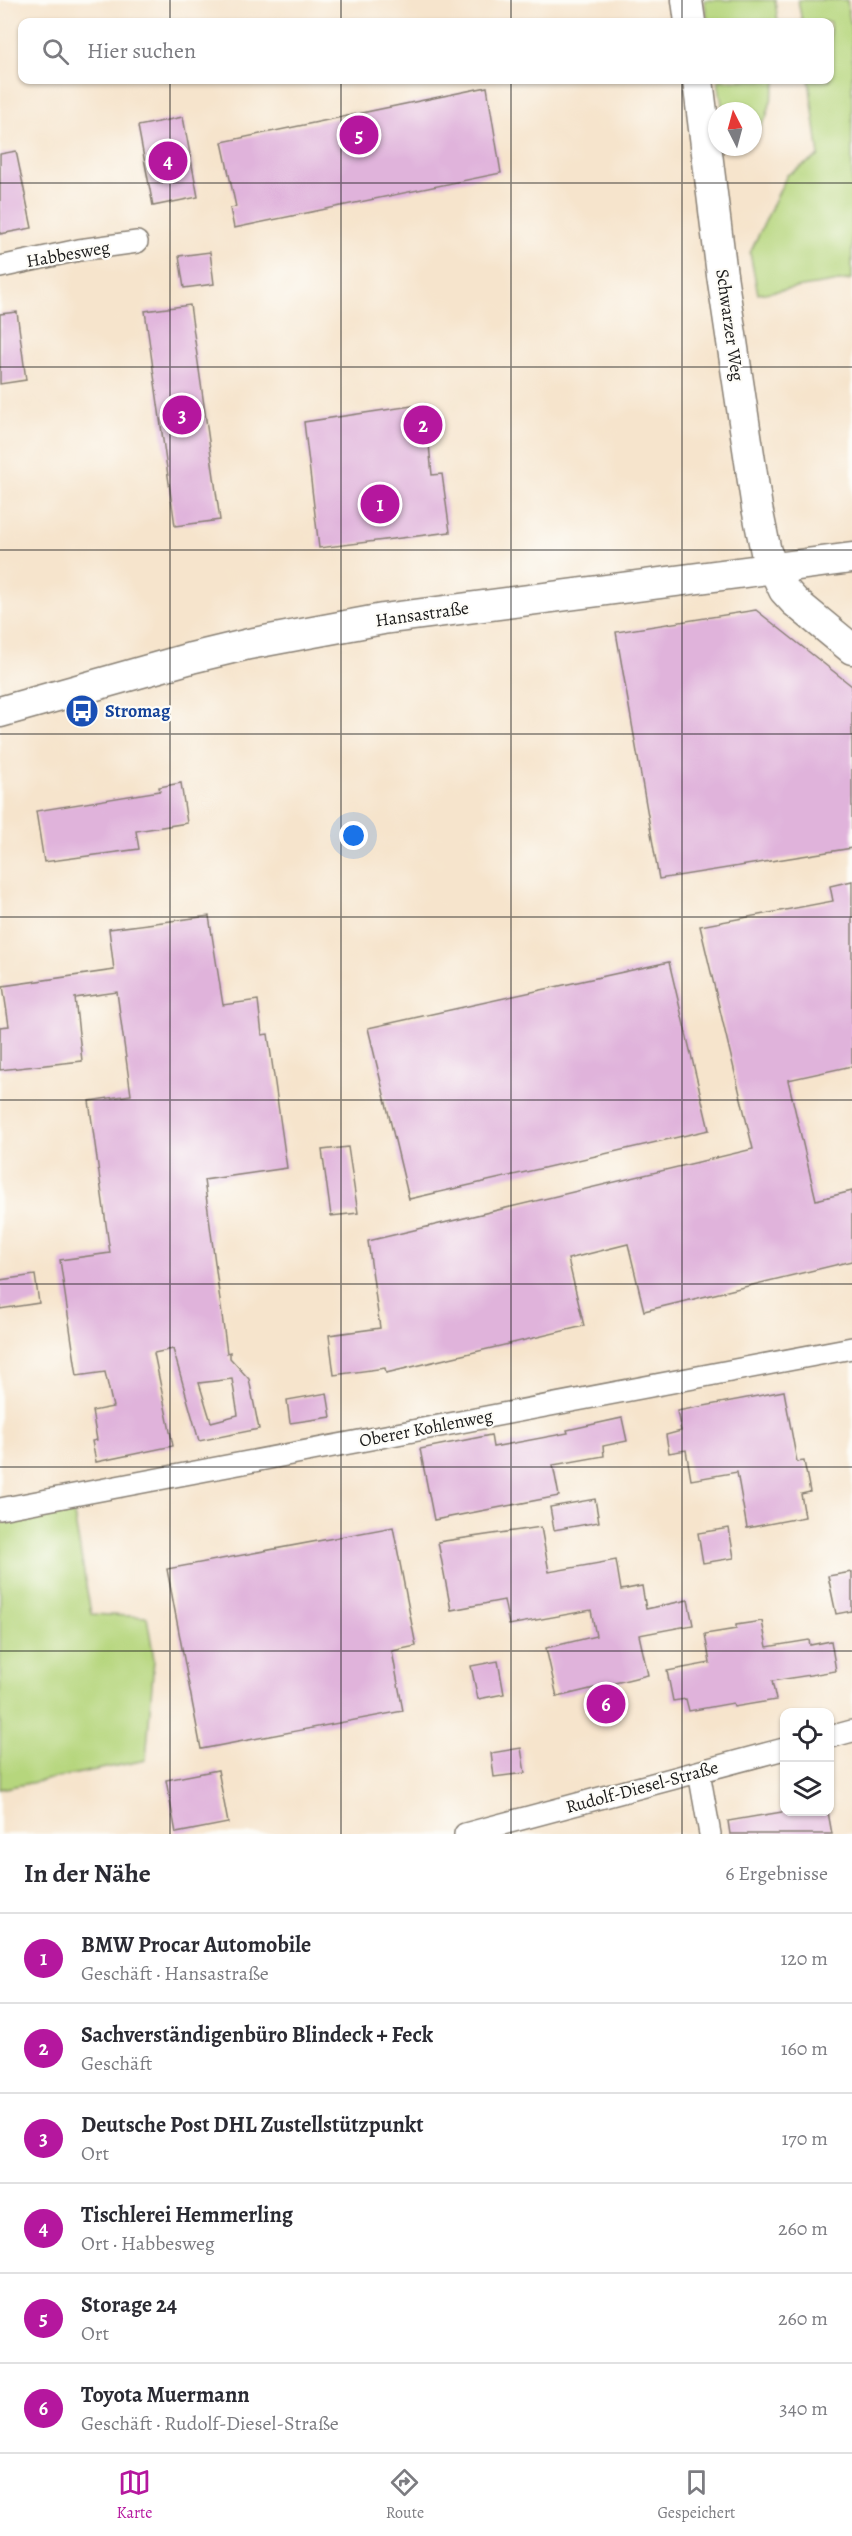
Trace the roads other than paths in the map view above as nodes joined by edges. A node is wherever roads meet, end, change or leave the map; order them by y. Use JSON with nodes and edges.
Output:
{"nodes":[{"id":1,"x":687,"y":0,"type":"edge"},
{"id":2,"x":689,"y":18,"type":"edge"},
{"id":3,"x":698,"y":84,"type":"edge"},
{"id":4,"x":137,"y":242,"type":"dead end"},
{"id":5,"x":0,"y":267,"type":"edge"},
{"id":6,"x":852,"y":558,"type":"edge"},
{"id":7,"x":823,"y":561,"type":"junction"},
{"id":8,"x":772,"y":567,"type":"junction"},
{"id":9,"x":852,"y":645,"type":"edge"},
{"id":10,"x":852,"y":649,"type":"edge"},
{"id":11,"x":0,"y":712,"type":"edge"},
{"id":12,"x":852,"y":1348,"type":"edge"},
{"id":13,"x":0,"y":1509,"type":"edge"},
{"id":14,"x":852,"y":1731,"type":"edge"},
{"id":15,"x":834,"y":1736,"type":"edge"},
{"id":16,"x":780,"y":1750,"type":"edge"},
{"id":17,"x":699,"y":1772,"type":"junction"},
{"id":18,"x":465,"y":1834,"type":"edge"},
{"id":19,"x":710,"y":1834,"type":"edge"}],
"edges":[{"from":1,"to":2,"type":"main road"},
{"from":3,"to":8,"type":"main road","name":"Schwarzer Weg"},
{"from":4,"to":5,"type":"street","name":"Habbesweg"},
{"from":6,"to":7,"type":"main road","name":"Hansastraße"},
{"from":7,"to":8,"type":"main road","name":"Hansastraße"},
{"from":7,"to":9,"type":"main road"},
{"from":8,"to":10,"type":"main road","name":"Schwarzer Weg"},
{"from":8,"to":11,"type":"main road","name":"Hansastraße"},
{"from":12,"to":13,"type":"street","name":"Oberer Kohlenweg"},
{"from":14,"to":15,"type":"street"},
{"from":16,"to":17,"type":"street","name":"Rudolf-Diesel-Straße"},
{"from":17,"to":18,"type":"street","name":"Rudolf-Diesel-Straße"},
{"from":17,"to":19,"type":"street"}]}
